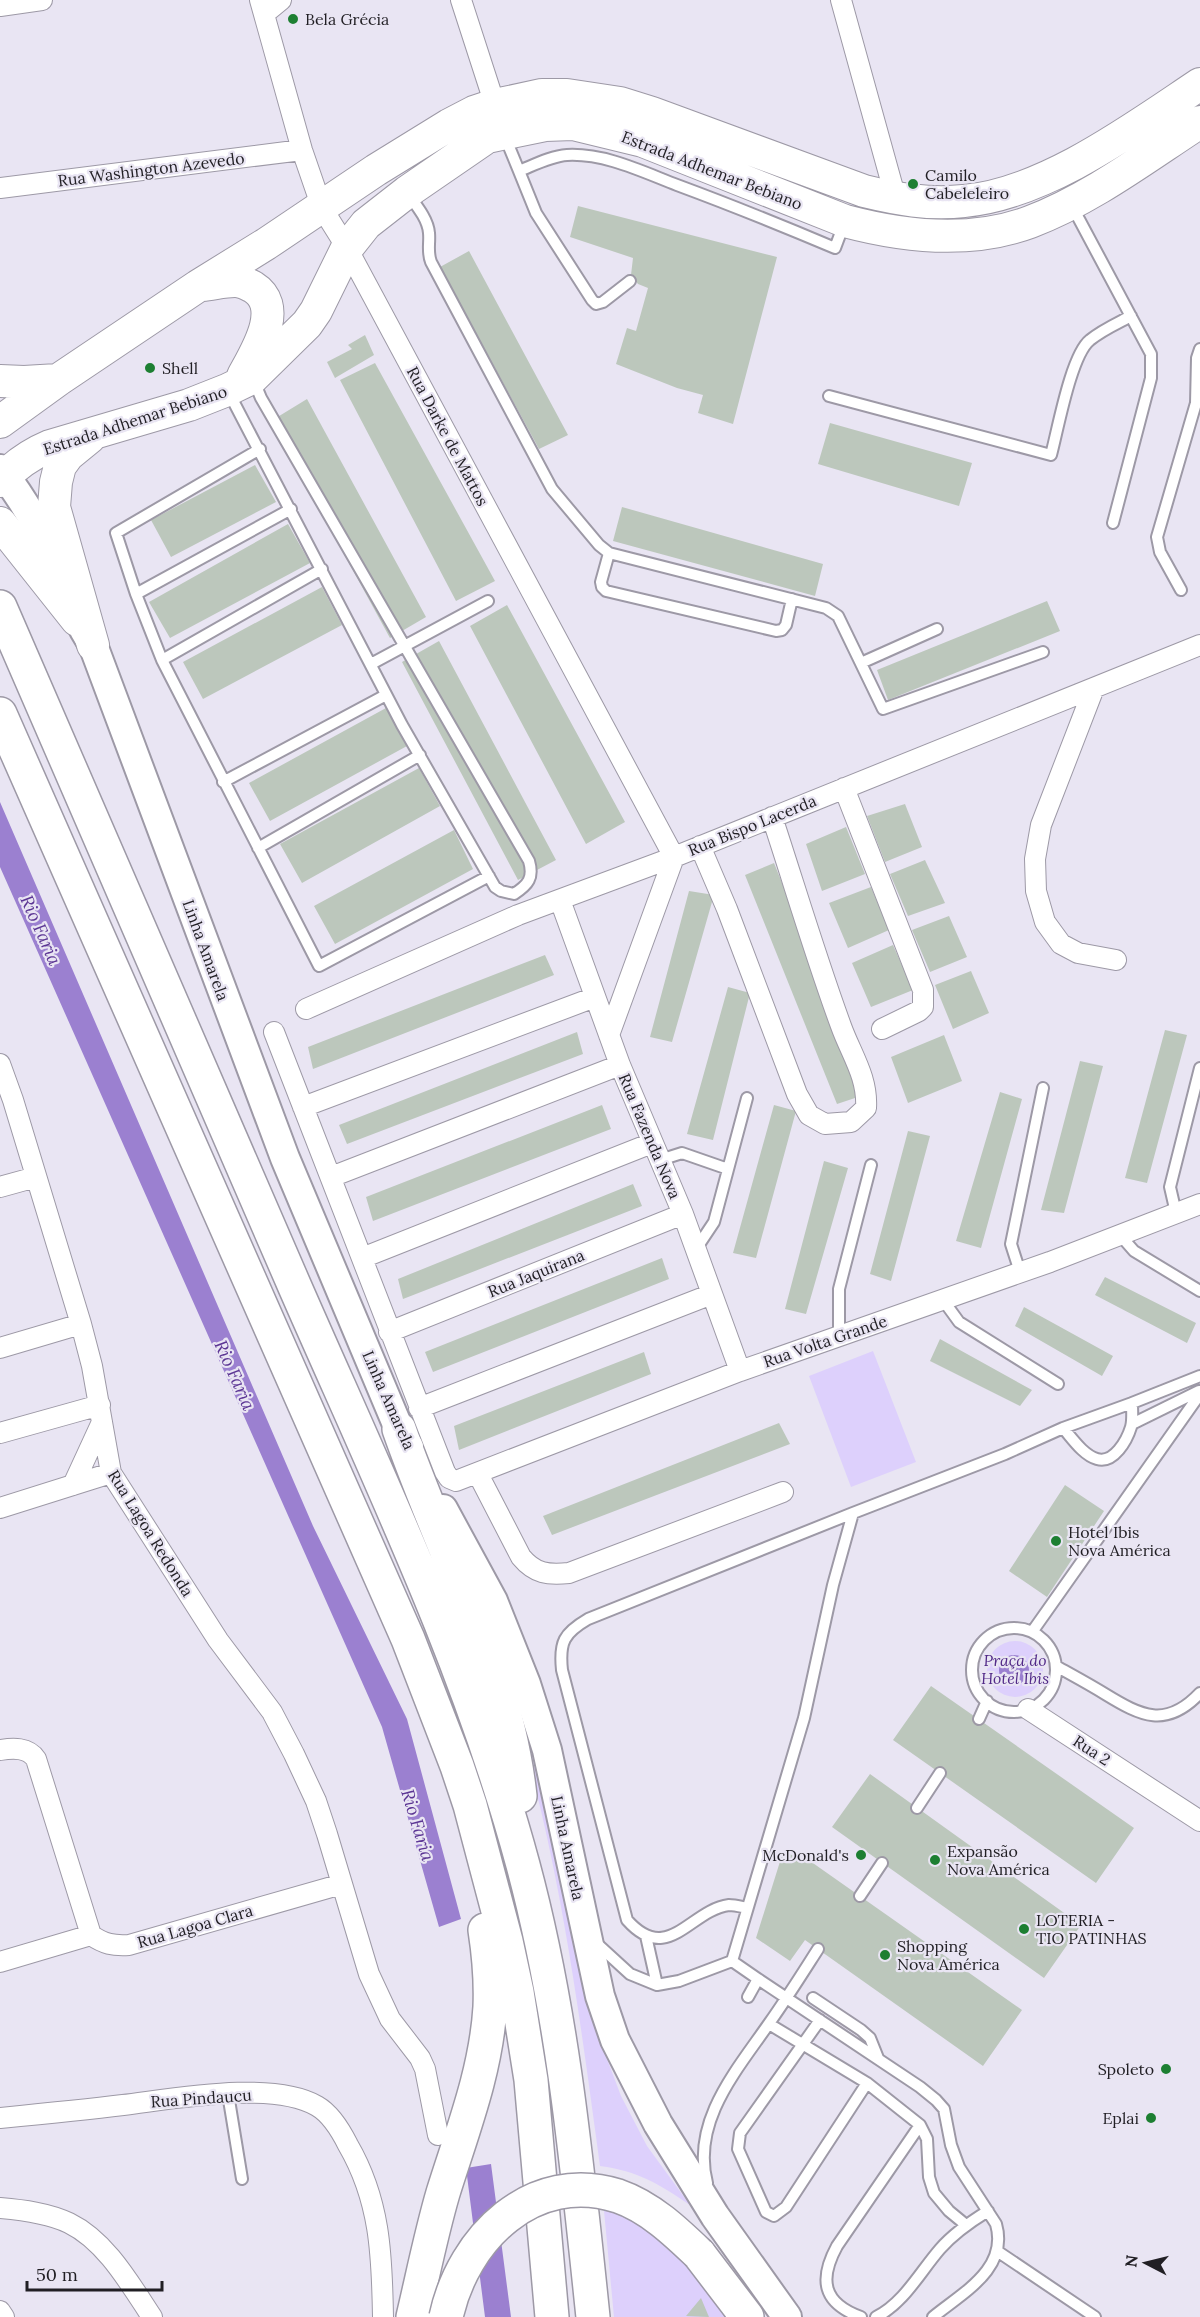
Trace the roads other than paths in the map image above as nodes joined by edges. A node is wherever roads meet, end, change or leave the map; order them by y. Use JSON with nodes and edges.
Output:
{"nodes":[{"id":1,"x":42,"y":0,"type":"edge"},
{"id":2,"x":281,"y":0,"type":"edge"},
{"id":3,"x":461,"y":0,"type":"edge"},
{"id":4,"x":841,"y":0,"type":"edge"},
{"id":5,"x":0,"y":6,"type":"edge"},
{"id":6,"x":262,"y":7,"type":"edge"},
{"id":7,"x":1200,"y":84,"type":"edge"},
{"id":8,"x":499,"y":118,"type":"junction"},
{"id":9,"x":1200,"y":122,"type":"edge"},
{"id":10,"x":302,"y":150,"type":"junction"},
{"id":11,"x":519,"y":171,"type":"junction"},
{"id":12,"x":0,"y":188,"type":"edge"},
{"id":13,"x":406,"y":192,"type":"junction"},
{"id":14,"x":896,"y":199,"type":"junction"},
{"id":15,"x":1071,"y":203,"type":"junction"},
{"id":16,"x":322,"y":207,"type":"junction"},
{"id":17,"x":845,"y":221,"type":"junction"},
{"id":18,"x":347,"y":248,"type":"junction"},
{"id":19,"x":630,"y":281,"type":"dead end"},
{"id":20,"x":198,"y":286,"type":"junction"},
{"id":21,"x":1131,"y":316,"type":"junction"},
{"id":22,"x":1200,"y":349,"type":"edge"},
{"id":23,"x":58,"y":380,"type":"junction"},
{"id":24,"x":0,"y":381,"type":"edge"},
{"id":25,"x":239,"y":385,"type":"junction"},
{"id":26,"x":829,"y":396,"type":"dead end"},
{"id":27,"x":0,"y":422,"type":"edge"},
{"id":28,"x":97,"y":431,"type":"junction"},
{"id":29,"x":260,"y":449,"type":"junction"},
{"id":30,"x":2,"y":475,"type":"edge"},
{"id":31,"x":291,"y":509,"type":"junction"},
{"id":32,"x":0,"y":523,"type":"edge"},
{"id":33,"x":1113,"y":523,"type":"dead end"},
{"id":34,"x":609,"y":553,"type":"junction"},
{"id":35,"x":321,"y":569,"type":"junction"},
{"id":36,"x":1181,"y":590,"type":"dead end"},
{"id":37,"x":136,"y":594,"type":"junction"},
{"id":38,"x":792,"y":599,"type":"junction"},
{"id":39,"x":488,"y":601,"type":"dead end"},
{"id":40,"x":0,"y":607,"type":"edge"},
{"id":41,"x":937,"y":629,"type":"dead end"},
{"id":42,"x":85,"y":633,"type":"junction"},
{"id":43,"x":1200,"y":645,"type":"edge"},
{"id":44,"x":405,"y":646,"type":"junction"},
{"id":45,"x":1043,"y":652,"type":"dead end"},
{"id":46,"x":162,"y":660,"type":"junction"},
{"id":47,"x":861,"y":663,"type":"junction"},
{"id":48,"x":371,"y":664,"type":"junction"},
{"id":49,"x":1094,"y":688,"type":"junction"},
{"id":50,"x":386,"y":695,"type":"junction"},
{"id":51,"x":0,"y":714,"type":"edge"},
{"id":52,"x":420,"y":755,"type":"junction"},
{"id":53,"x":223,"y":782,"type":"junction"},
{"id":54,"x":844,"y":789,"type":"junction"},
{"id":55,"x":772,"y":817,"type":"junction"},
{"id":56,"x":700,"y":846,"type":"junction"},
{"id":57,"x":258,"y":848,"type":"junction"},
{"id":58,"x":674,"y":857,"type":"junction"},
{"id":59,"x":489,"y":876,"type":"junction"},
{"id":60,"x":560,"y":900,"type":"junction"},
{"id":61,"x":1116,"y":960,"type":"dead end"},
{"id":62,"x":596,"y":997,"type":"junction"},
{"id":63,"x":306,"y":1009,"type":"dead end"},
{"id":64,"x":882,"y":1029,"type":"dead end"},
{"id":65,"x":274,"y":1032,"type":"dead end"},
{"id":66,"x":609,"y":1035,"type":"junction"},
{"id":67,"x":0,"y":1064,"type":"edge"},
{"id":68,"x":620,"y":1065,"type":"junction"},
{"id":69,"x":1200,"y":1068,"type":"edge"},
{"id":70,"x":1043,"y":1088,"type":"dead end"},
{"id":71,"x":747,"y":1098,"type":"dead end"},
{"id":72,"x":303,"y":1107,"type":"junction"},
{"id":73,"x":656,"y":1152,"type":"junction"},
{"id":74,"x":871,"y":1165,"type":"dead end"},
{"id":75,"x":728,"y":1169,"type":"junction"},
{"id":76,"x":36,"y":1177,"type":"junction"},
{"id":77,"x":331,"y":1177,"type":"junction"},
{"id":78,"x":0,"y":1187,"type":"edge"},
{"id":79,"x":1200,"y":1204,"type":"edge"},
{"id":80,"x":1176,"y":1213,"type":"junction"},
{"id":81,"x":683,"y":1214,"type":"junction"},
{"id":82,"x":1120,"y":1235,"type":"junction"},
{"id":83,"x":696,"y":1249,"type":"junction"},
{"id":84,"x":362,"y":1258,"type":"junction"},
{"id":85,"x":1020,"y":1272,"type":"junction"},
{"id":86,"x":1200,"y":1291,"type":"edge"},
{"id":87,"x":712,"y":1294,"type":"junction"},
{"id":88,"x":943,"y":1300,"type":"junction"},
{"id":89,"x":81,"y":1324,"type":"junction"},
{"id":90,"x":389,"y":1332,"type":"junction"},
{"id":91,"x":839,"y":1336,"type":"junction"},
{"id":92,"x":0,"y":1348,"type":"edge"},
{"id":93,"x":740,"y":1371,"type":"junction"},
{"id":94,"x":1200,"y":1376,"type":"edge"},
{"id":95,"x":1058,"y":1384,"type":"dead end"},
{"id":96,"x":1200,"y":1392,"type":"edge"},
{"id":97,"x":1132,"y":1403,"type":"junction"},
{"id":98,"x":101,"y":1414,"type":"junction"},
{"id":99,"x":409,"y":1418,"type":"junction"},
{"id":100,"x":1132,"y":1424,"type":"junction"},
{"id":101,"x":1063,"y":1428,"type":"junction"},
{"id":102,"x":0,"y":1433,"type":"edge"},
{"id":103,"x":111,"y":1473,"type":"junction"},
{"id":104,"x":478,"y":1474,"type":"junction"},
{"id":105,"x":73,"y":1485,"type":"junction"},
{"id":106,"x":783,"y":1492,"type":"dead end"},
{"id":107,"x":0,"y":1508,"type":"edge"},
{"id":108,"x":853,"y":1513,"type":"junction"},
{"id":109,"x":1032,"y":1632,"type":"junction"},
{"id":110,"x":1056,"y":1666,"type":"junction"},
{"id":111,"x":1200,"y":1693,"type":"edge"},
{"id":112,"x":987,"y":1701,"type":"junction"},
{"id":113,"x":1028,"y":1709,"type":"junction"},
{"id":114,"x":979,"y":1719,"type":"dead end"},
{"id":115,"x":0,"y":1750,"type":"edge"},
{"id":116,"x":940,"y":1773,"type":"dead end"},
{"id":117,"x":917,"y":1808,"type":"dead end"},
{"id":118,"x":1200,"y":1821,"type":"edge"},
{"id":119,"x":485,"y":1861,"type":"junction"},
{"id":120,"x":882,"y":1863,"type":"dead end"},
{"id":121,"x":524,"y":1869,"type":"junction"},
{"id":122,"x":342,"y":1884,"type":"junction"},
{"id":123,"x":860,"y":1896,"type":"dead end"},
{"id":124,"x":747,"y":1908,"type":"junction"},
{"id":125,"x":91,"y":1935,"type":"junction"},
{"id":126,"x":587,"y":1935,"type":"junction"},
{"id":127,"x":646,"y":1936,"type":"junction"},
{"id":128,"x":818,"y":1949,"type":"dead end"},
{"id":129,"x":732,"y":1961,"type":"junction"},
{"id":130,"x":0,"y":1962,"type":"edge"},
{"id":131,"x":759,"y":1979,"type":"junction"},
{"id":132,"x":657,"y":1985,"type":"junction"},
{"id":133,"x":748,"y":1997,"type":"dead end"},
{"id":134,"x":786,"y":1998,"type":"junction"},
{"id":135,"x":813,"y":1998,"type":"dead end"},
{"id":136,"x":820,"y":2020,"type":"junction"},
{"id":137,"x":769,"y":2024,"type":"junction"},
{"id":138,"x":802,"y":2045,"type":"junction"},
{"id":139,"x":878,"y":2059,"type":"junction"},
{"id":140,"x":867,"y":2082,"type":"junction"},
{"id":141,"x":228,"y":2094,"type":"junction"},
{"id":142,"x":0,"y":2118,"type":"edge"},
{"id":143,"x":920,"y":2125,"type":"junction"},
{"id":144,"x":438,"y":2135,"type":"dead end"},
{"id":145,"x":242,"y":2179,"type":"dead end"},
{"id":146,"x":0,"y":2208,"type":"edge"},
{"id":147,"x":988,"y":2211,"type":"junction"},
{"id":148,"x":715,"y":2216,"type":"junction"},
{"id":149,"x":966,"y":2225,"type":"junction"},
{"id":150,"x":997,"y":2251,"type":"junction"},
{"id":151,"x":0,"y":2311,"type":"edge"},
{"id":152,"x":414,"y":2314,"type":"edge"},
{"id":153,"x":4,"y":2317,"type":"edge"},
{"id":154,"x":152,"y":2317,"type":"edge"},
{"id":155,"x":383,"y":2317,"type":"edge"},
{"id":156,"x":446,"y":2317,"type":"edge"},
{"id":157,"x":552,"y":2317,"type":"edge"},
{"id":158,"x":593,"y":2317,"type":"edge"},
{"id":159,"x":747,"y":2317,"type":"edge"},
{"id":160,"x":787,"y":2317,"type":"edge"},
{"id":161,"x":861,"y":2317,"type":"edge"},
{"id":162,"x":876,"y":2317,"type":"edge"},
{"id":163,"x":933,"y":2317,"type":"edge"},
{"id":164,"x":1095,"y":2317,"type":"edge"}],
"edges":[{"from":1,"to":5,"type":"street"},
{"from":2,"to":6,"type":"street"},
{"from":3,"to":8,"type":"street"},
{"from":4,"to":14,"type":"street"},
{"from":6,"to":10,"type":"street","name":"Rua Darke de Mattos"},
{"from":7,"to":14,"type":"main road","name":"Estrada Adhemar Bebiano"},
{"from":8,"to":11,"type":"lane"},
{"from":8,"to":13,"type":"main road","name":"Estrada Adhemar Bebiano"},
{"from":8,"to":14,"type":"main road","name":"Estrada Adhemar Bebiano"},
{"from":8,"to":16,"type":"main road","name":"Estrada Adhemar Bebiano"},
{"from":8,"to":17,"type":"main road","name":"Estrada Adhemar Bebiano"},
{"from":9,"to":15,"type":"main road","name":"Estrada Adhemar Bebiano"},
{"from":10,"to":12,"type":"street","name":"Rua Washington Azevedo"},
{"from":10,"to":16,"type":"street","name":"Rua Darke de Mattos"},
{"from":11,"to":17,"type":"lane"},
{"from":11,"to":19,"type":"lane"},
{"from":13,"to":18,"type":"main road","name":"Estrada Adhemar Bebiano"},
{"from":13,"to":34,"type":"lane"},
{"from":15,"to":17,"type":"main road","name":"Estrada Adhemar Bebiano"},
{"from":15,"to":21,"type":"lane"},
{"from":16,"to":18,"type":"street","name":"Rua Darke de Mattos"},
{"from":16,"to":20,"type":"main road","name":"Estrada Adhemar Bebiano"},
{"from":18,"to":25,"type":"main road","name":"Estrada Adhemar Bebiano"},
{"from":18,"to":58,"type":"street","name":"Rua Darke de Mattos"},
{"from":20,"to":23,"type":"main road","name":"Estrada Adhemar Bebiano"},
{"from":20,"to":25,"type":"main road"},
{"from":21,"to":26,"type":"lane"},
{"from":21,"to":33,"type":"lane"},
{"from":22,"to":36,"type":"lane"},
{"from":23,"to":24,"type":"main road"},
{"from":23,"to":27,"type":"main road","name":"Estrada Adhemar Bebiano"},
{"from":25,"to":28,"type":"main road","name":"Estrada Adhemar Bebiano"},
{"from":25,"to":29,"type":"lane"},
{"from":25,"to":44,"type":"lane"},
{"from":28,"to":30,"type":"main road","name":"Estrada Adhemar Bebiano"},
{"from":28,"to":42,"type":"main road"},
{"from":29,"to":31,"type":"lane"},
{"from":29,"to":37,"type":"lane"},
{"from":30,"to":42,"type":"main road","name":"Linha Amarela"},
{"from":31,"to":35,"type":"lane"},
{"from":31,"to":37,"type":"lane"},
{"from":32,"to":42,"type":"main road"},
{"from":34,"to":38,"type":"lane"},
{"from":34,"to":38,"type":"lane"},
{"from":35,"to":46,"type":"lane"},
{"from":35,"to":48,"type":"lane"},
{"from":37,"to":46,"type":"lane"},
{"from":38,"to":47,"type":"lane"},
{"from":39,"to":44,"type":"lane"},
{"from":40,"to":121,"type":"highway"},
{"from":41,"to":47,"type":"lane"},
{"from":42,"to":99,"type":"main road","name":"Linha Amarela"},
{"from":43,"to":49,"type":"street","name":"Rua Bispo Lacerda"},
{"from":44,"to":48,"type":"lane"},
{"from":44,"to":59,"type":"lane"},
{"from":45,"to":47,"type":"lane"},
{"from":46,"to":53,"type":"lane"},
{"from":48,"to":50,"type":"lane"},
{"from":49,"to":54,"type":"street","name":"Rua Bispo Lacerda"},
{"from":49,"to":61,"type":"street"},
{"from":50,"to":52,"type":"lane"},
{"from":50,"to":53,"type":"lane"},
{"from":51,"to":119,"type":"highway"},
{"from":52,"to":57,"type":"lane"},
{"from":52,"to":59,"type":"lane"},
{"from":53,"to":57,"type":"lane"},
{"from":54,"to":55,"type":"street","name":"Rua Bispo Lacerda"},
{"from":54,"to":64,"type":"street"},
{"from":55,"to":56,"type":"street","name":"Rua Bispo Lacerda"},
{"from":55,"to":56,"type":"street"},
{"from":56,"to":58,"type":"street","name":"Rua Bispo Lacerda"},
{"from":57,"to":59,"type":"lane"},
{"from":58,"to":60,"type":"street","name":"Rua Bispo Lacerda"},
{"from":58,"to":66,"type":"street"},
{"from":60,"to":62,"type":"street","name":"Rua Fazenda Nova"},
{"from":60,"to":63,"type":"street","name":"Rua Bispo Lacerda"},
{"from":62,"to":66,"type":"street","name":"Rua Fazenda Nova"},
{"from":62,"to":72,"type":"street"},
{"from":65,"to":72,"type":"street"},
{"from":66,"to":68,"type":"street","name":"Rua Fazenda Nova"},
{"from":67,"to":76,"type":"street","name":"Rua Lagoa Redonda"},
{"from":68,"to":73,"type":"street","name":"Rua Fazenda Nova"},
{"from":68,"to":77,"type":"street"},
{"from":69,"to":80,"type":"lane"},
{"from":70,"to":85,"type":"lane"},
{"from":71,"to":75,"type":"lane"},
{"from":72,"to":77,"type":"street"},
{"from":73,"to":75,"type":"lane"},
{"from":73,"to":81,"type":"street","name":"Rua Fazenda Nova"},
{"from":73,"to":84,"type":"street"},
{"from":74,"to":91,"type":"lane"},
{"from":75,"to":83,"type":"lane"},
{"from":76,"to":78,"type":"street"},
{"from":76,"to":89,"type":"street","name":"Rua Lagoa Redonda"},
{"from":77,"to":84,"type":"street"},
{"from":79,"to":80,"type":"street","name":"Rua Volta Grande"},
{"from":80,"to":82,"type":"street","name":"Rua Volta Grande"},
{"from":81,"to":83,"type":"street","name":"Rua Fazenda Nova"},
{"from":81,"to":90,"type":"street","name":"Rua Jaquirana"},
{"from":82,"to":85,"type":"street","name":"Rua Volta Grande"},
{"from":82,"to":86,"type":"lane"},
{"from":83,"to":87,"type":"street","name":"Rua Fazenda Nova"},
{"from":84,"to":90,"type":"street"},
{"from":85,"to":88,"type":"street","name":"Rua Volta Grande"},
{"from":87,"to":93,"type":"street","name":"Rua Fazenda Nova"},
{"from":87,"to":99,"type":"street"},
{"from":88,"to":91,"type":"street","name":"Rua Volta Grande"},
{"from":88,"to":95,"type":"lane"},
{"from":89,"to":92,"type":"street"},
{"from":89,"to":98,"type":"street","name":"Rua Lagoa Redonda"},
{"from":90,"to":99,"type":"street"},
{"from":91,"to":93,"type":"street","name":"Rua Volta Grande"},
{"from":93,"to":104,"type":"street","name":"Rua Volta Grande"},
{"from":94,"to":97,"type":"lane"},
{"from":96,"to":100,"type":"lane"},
{"from":96,"to":109,"type":"lane"},
{"from":97,"to":100,"type":"lane"},
{"from":97,"to":101,"type":"lane"},
{"from":98,"to":102,"type":"street"},
{"from":98,"to":103,"type":"street","name":"Rua Lagoa Redonda"},
{"from":98,"to":105,"type":"street"},
{"from":99,"to":104,"type":"street","name":"Rua Volta Grande"},
{"from":99,"to":121,"type":"highway"},
{"from":99,"to":126,"type":"main road","name":"Linha Amarela"},
{"from":100,"to":101,"type":"lane"},
{"from":101,"to":108,"type":"lane"},
{"from":103,"to":105,"type":"street"},
{"from":103,"to":122,"type":"street","name":"Rua Lagoa Redonda"},
{"from":104,"to":106,"type":"street"},
{"from":105,"to":107,"type":"street"},
{"from":108,"to":124,"type":"lane"},
{"from":108,"to":127,"type":"lane"},
{"from":109,"to":110,"type":"lane"},
{"from":109,"to":112,"type":"lane"},
{"from":110,"to":111,"type":"lane"},
{"from":110,"to":113,"type":"lane"},
{"from":112,"to":113,"type":"lane"},
{"from":112,"to":114,"type":"lane"},
{"from":113,"to":118,"type":"street","name":"Rua 2"},
{"from":115,"to":125,"type":"street"},
{"from":116,"to":117,"type":"lane"},
{"from":119,"to":152,"type":"highway"},
{"from":119,"to":157,"type":"highway"},
{"from":120,"to":123,"type":"lane"},
{"from":121,"to":158,"type":"highway"},
{"from":122,"to":125,"type":"street","name":"Rua Lagoa Clara"},
{"from":122,"to":144,"type":"street","name":"Rua Lagoa Redonda"},
{"from":124,"to":127,"type":"lane"},
{"from":124,"to":129,"type":"lane"},
{"from":125,"to":130,"type":"street"},
{"from":126,"to":132,"type":"lane"},
{"from":126,"to":148,"type":"main road","name":"Linha Amarela"},
{"from":127,"to":132,"type":"lane"},
{"from":128,"to":134,"type":"lane"},
{"from":129,"to":131,"type":"lane"},
{"from":129,"to":132,"type":"lane"},
{"from":131,"to":133,"type":"lane"},
{"from":131,"to":134,"type":"lane"},
{"from":134,"to":136,"type":"lane"},
{"from":134,"to":137,"type":"lane"},
{"from":135,"to":139,"type":"lane"},
{"from":136,"to":138,"type":"lane"},
{"from":136,"to":139,"type":"lane"},
{"from":137,"to":138,"type":"lane"},
{"from":137,"to":148,"type":"lane"},
{"from":138,"to":140,"type":"lane"},
{"from":138,"to":140,"type":"lane"},
{"from":139,"to":147,"type":"lane"},
{"from":140,"to":143,"type":"lane"},
{"from":141,"to":142,"type":"street","name":"Rua Pindaucu"},
{"from":141,"to":145,"type":"lane"},
{"from":141,"to":155,"type":"street","name":"Rua Pindaucu"},
{"from":143,"to":149,"type":"lane"},
{"from":143,"to":161,"type":"lane"},
{"from":146,"to":154,"type":"street"},
{"from":147,"to":149,"type":"lane"},
{"from":147,"to":150,"type":"lane"},
{"from":148,"to":160,"type":"main road","name":"Linha Amarela"},
{"from":149,"to":162,"type":"lane"},
{"from":150,"to":163,"type":"lane"},
{"from":150,"to":164,"type":"lane"},
{"from":151,"to":153,"type":"street"},
{"from":156,"to":159,"type":"highway","bridge":true}]}
